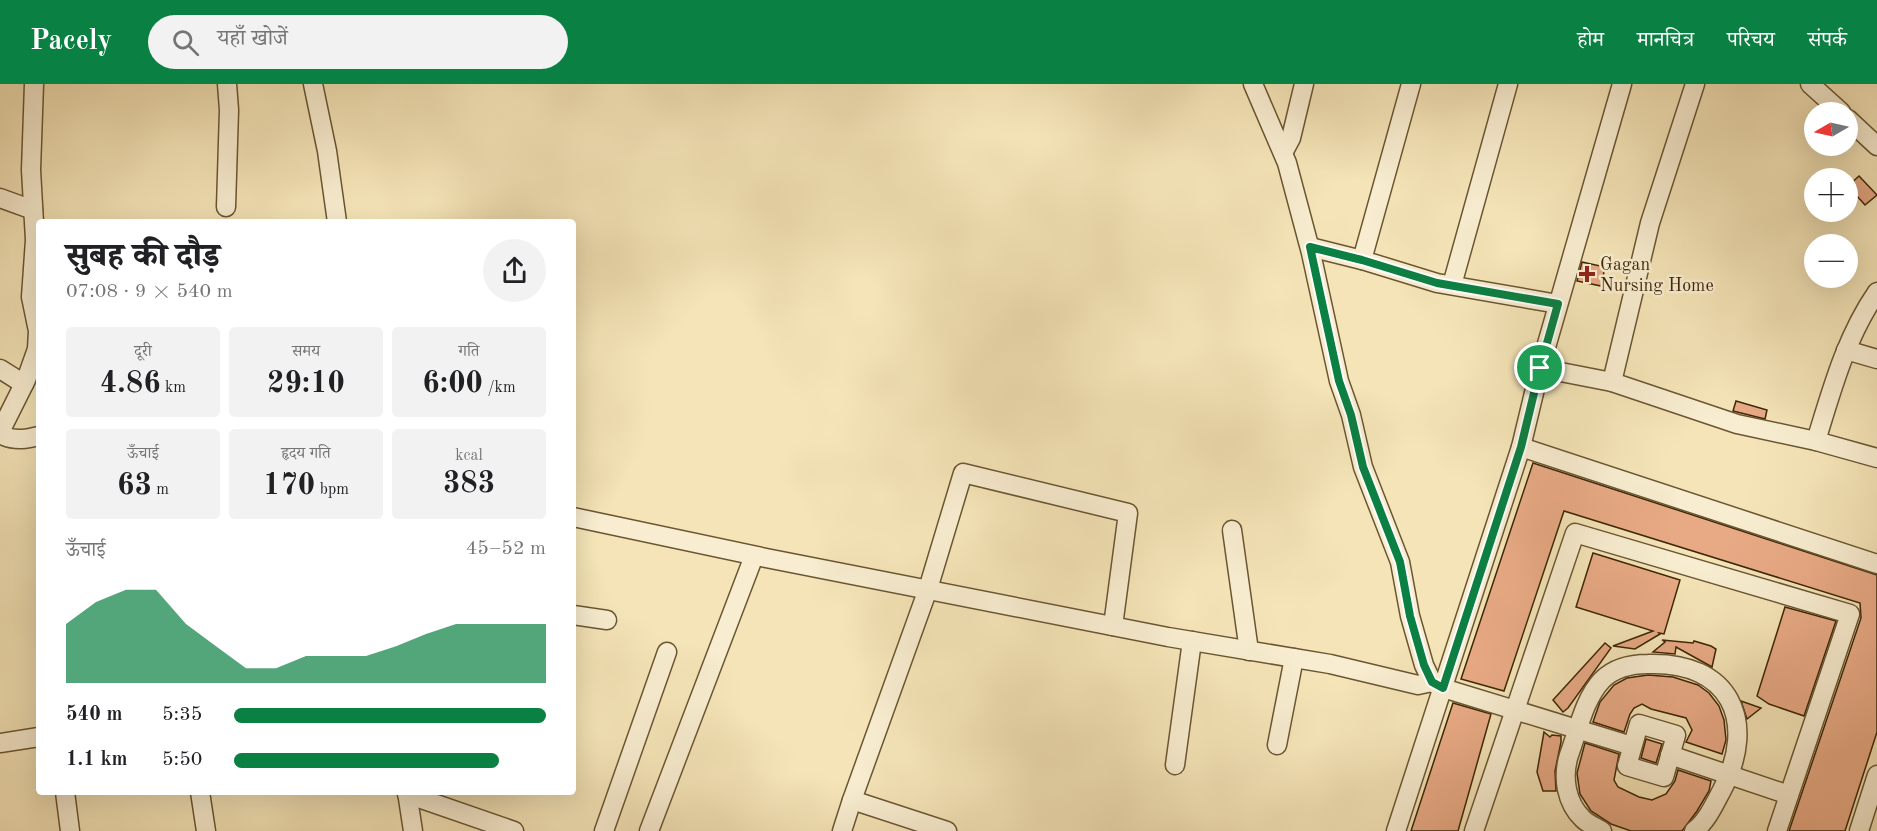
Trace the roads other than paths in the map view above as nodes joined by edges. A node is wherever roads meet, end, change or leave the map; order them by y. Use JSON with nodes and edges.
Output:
{"nodes":[{"id":1,"x":34,"y":84,"type":"edge"},
{"id":2,"x":227,"y":84,"type":"edge"},
{"id":3,"x":313,"y":84,"type":"edge"},
{"id":4,"x":1253,"y":84,"type":"edge"},
{"id":5,"x":1304,"y":84,"type":"edge"},
{"id":6,"x":1411,"y":84,"type":"edge"},
{"id":7,"x":1508,"y":84,"type":"edge"},
{"id":8,"x":1622,"y":84,"type":"edge"},
{"id":9,"x":1695,"y":84,"type":"edge"},
{"id":10,"x":1810,"y":84,"type":"edge"},
{"id":11,"x":1830,"y":102,"type":"edge"},
{"id":12,"x":1858,"y":128,"type":"edge"},
{"id":13,"x":1877,"y":146,"type":"edge"},
{"id":14,"x":1283,"y":153,"type":"junction"},
{"id":15,"x":0,"y":198,"type":"edge"},
{"id":16,"x":226,"y":207,"type":"dead end"},
{"id":17,"x":33,"y":210,"type":"junction"},
{"id":18,"x":337,"y":219,"type":"edge"},
{"id":19,"x":1310,"y":247,"type":"junction"},
{"id":20,"x":1362,"y":260,"type":"junction"},
{"id":21,"x":1452,"y":285,"type":"junction"},
{"id":22,"x":1877,"y":292,"type":"edge"},
{"id":23,"x":1558,"y":304,"type":"junction"},
{"id":24,"x":1871,"y":312,"type":"edge"},
{"id":25,"x":36,"y":321,"type":"edge"},
{"id":26,"x":1846,"y":350,"type":"junction"},
{"id":27,"x":36,"y":352,"type":"edge"},
{"id":28,"x":1877,"y":359,"type":"edge"},
{"id":29,"x":1540,"y":368,"type":"junction"},
{"id":30,"x":0,"y":369,"type":"edge"},
{"id":31,"x":1612,"y":382,"type":"junction"},
{"id":32,"x":24,"y":384,"type":"junction"},
{"id":33,"x":36,"y":437,"type":"edge"},
{"id":34,"x":1816,"y":441,"type":"junction"},
{"id":35,"x":1521,"y":447,"type":"junction"},
{"id":36,"x":1877,"y":458,"type":"edge"},
{"id":37,"x":576,"y":518,"type":"edge"},
{"id":38,"x":1232,"y":530,"type":"dead end"},
{"id":39,"x":754,"y":556,"type":"junction"},
{"id":40,"x":1877,"y":564,"type":"edge"},
{"id":41,"x":928,"y":589,"type":"junction"},
{"id":42,"x":576,"y":615,"type":"edge"},
{"id":43,"x":607,"y":620,"type":"dead end"},
{"id":44,"x":1113,"y":626,"type":"junction"},
{"id":45,"x":1192,"y":641,"type":"junction"},
{"id":46,"x":1249,"y":651,"type":"junction"},
{"id":47,"x":667,"y":652,"type":"dead end"},
{"id":48,"x":1294,"y":658,"type":"junction"},
{"id":49,"x":1437,"y":685,"type":"junction"},
{"id":50,"x":1515,"y":709,"type":"junction"},
{"id":51,"x":1578,"y":729,"type":"junction"},
{"id":52,"x":36,"y":737,"type":"edge"},
{"id":53,"x":0,"y":743,"type":"edge"},
{"id":54,"x":1277,"y":745,"type":"dead end"},
{"id":55,"x":1632,"y":746,"type":"junction"},
{"id":56,"x":1670,"y":755,"type":"junction"},
{"id":57,"x":1175,"y":765,"type":"dead end"},
{"id":58,"x":1730,"y":775,"type":"junction"},
{"id":59,"x":1877,"y":775,"type":"edge"},
{"id":60,"x":65,"y":795,"type":"edge"},
{"id":61,"x":200,"y":795,"type":"edge"},
{"id":62,"x":407,"y":795,"type":"edge"},
{"id":63,"x":413,"y":795,"type":"edge"},
{"id":64,"x":1789,"y":795,"type":"junction"},
{"id":65,"x":852,"y":800,"type":"junction"},
{"id":66,"x":1866,"y":829,"type":"edge"},
{"id":67,"x":70,"y":831,"type":"edge"},
{"id":68,"x":206,"y":831,"type":"edge"},
{"id":69,"x":413,"y":831,"type":"edge"},
{"id":70,"x":514,"y":831,"type":"edge"},
{"id":71,"x":604,"y":831,"type":"edge"},
{"id":72,"x":649,"y":831,"type":"edge"},
{"id":73,"x":842,"y":831,"type":"edge"},
{"id":74,"x":946,"y":831,"type":"edge"},
{"id":75,"x":1396,"y":831,"type":"edge"},
{"id":76,"x":1474,"y":831,"type":"edge"},
{"id":77,"x":1602,"y":831,"type":"edge"},
{"id":78,"x":1694,"y":831,"type":"edge"},
{"id":79,"x":1777,"y":831,"type":"edge"}],
"edges":[{"from":1,"to":17,"type":"street"},
{"from":2,"to":16,"type":"street"},
{"from":3,"to":18,"type":"street"},
{"from":4,"to":14,"type":"street"},
{"from":5,"to":14,"type":"street"},
{"from":6,"to":20,"type":"street"},
{"from":7,"to":21,"type":"street"},
{"from":8,"to":23,"type":"street"},
{"from":9,"to":31,"type":"street"},
{"from":10,"to":11,"type":"street"},
{"from":12,"to":13,"type":"street"},
{"from":14,"to":19,"type":"street"},
{"from":15,"to":17,"type":"street"},
{"from":17,"to":25,"type":"street"},
{"from":19,"to":20,"type":"street"},
{"from":19,"to":49,"type":"street"},
{"from":20,"to":21,"type":"street"},
{"from":21,"to":23,"type":"street"},
{"from":22,"to":24,"type":"street"},
{"from":23,"to":29,"type":"street"},
{"from":24,"to":26,"type":"street"},
{"from":26,"to":28,"type":"street"},
{"from":26,"to":34,"type":"street"},
{"from":27,"to":32,"type":"street"},
{"from":29,"to":31,"type":"street"},
{"from":29,"to":35,"type":"street"},
{"from":30,"to":32,"type":"street"},
{"from":31,"to":34,"type":"street"},
{"from":32,"to":33,"type":"street"},
{"from":34,"to":36,"type":"street"},
{"from":35,"to":40,"type":"street"},
{"from":35,"to":49,"type":"street"},
{"from":37,"to":39,"type":"street"},
{"from":38,"to":46,"type":"street"},
{"from":39,"to":41,"type":"street"},
{"from":39,"to":72,"type":"street"},
{"from":41,"to":44,"type":"street"},
{"from":41,"to":44,"type":"street"},
{"from":41,"to":65,"type":"street"},
{"from":42,"to":43,"type":"street"},
{"from":44,"to":45,"type":"street"},
{"from":45,"to":46,"type":"street"},
{"from":45,"to":57,"type":"street"},
{"from":46,"to":48,"type":"street"},
{"from":47,"to":71,"type":"street"},
{"from":48,"to":49,"type":"street"},
{"from":48,"to":54,"type":"street"},
{"from":49,"to":50,"type":"street"},
{"from":49,"to":75,"type":"street"},
{"from":50,"to":51,"type":"street"},
{"from":50,"to":64,"type":"street"},
{"from":50,"to":76,"type":"street"},
{"from":51,"to":55,"type":"street"},
{"from":51,"to":58,"type":"street"},
{"from":51,"to":77,"type":"street"},
{"from":52,"to":53,"type":"street"},
{"from":55,"to":56,"type":"street"},
{"from":55,"to":56,"type":"street"},
{"from":56,"to":58,"type":"street"},
{"from":58,"to":64,"type":"street"},
{"from":58,"to":78,"type":"street"},
{"from":59,"to":66,"type":"street"},
{"from":60,"to":67,"type":"street"},
{"from":61,"to":68,"type":"street"},
{"from":62,"to":69,"type":"street"},
{"from":63,"to":70,"type":"street"},
{"from":64,"to":79,"type":"street"},
{"from":65,"to":73,"type":"street"},
{"from":65,"to":74,"type":"street"}]}
